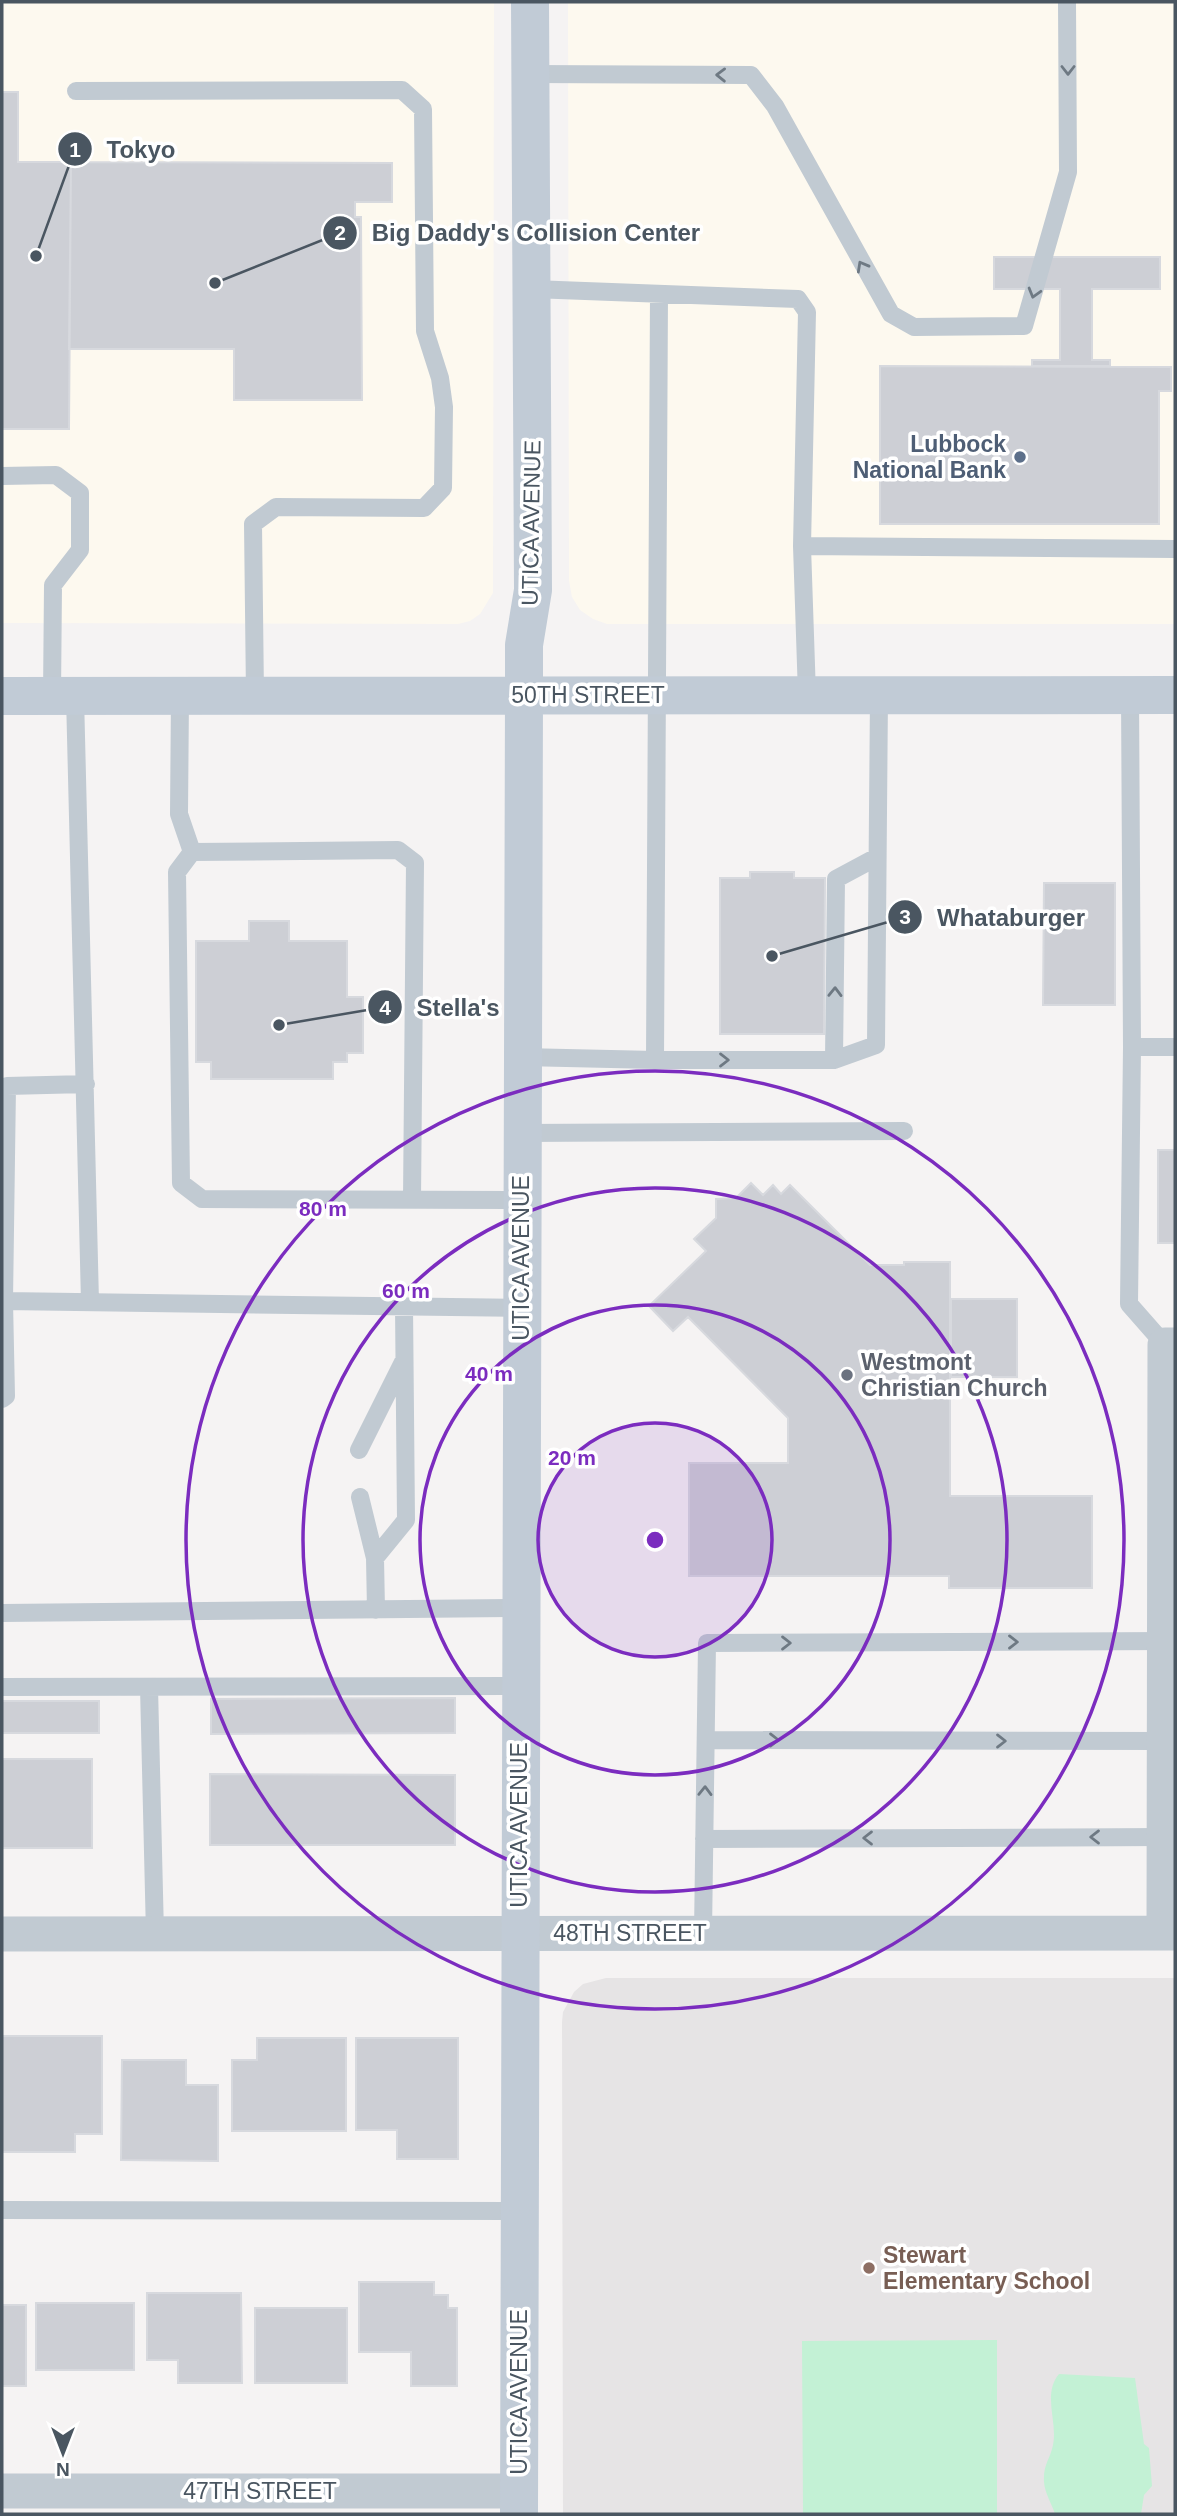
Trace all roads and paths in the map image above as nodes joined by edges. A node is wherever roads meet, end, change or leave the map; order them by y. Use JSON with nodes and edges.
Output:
{"nodes":[{"id":1,"x":530,"y":2,"type":"edge"},
{"id":2,"x":1067,"y":2,"type":"edge"},
{"id":3,"x":530,"y":74,"type":"junction"},
{"id":4,"x":76,"y":91,"type":"dead end"},
{"id":5,"x":532,"y":289,"type":"junction"},
{"id":6,"x":659,"y":294,"type":"junction"},
{"id":7,"x":2,"y":476,"type":"edge"},
{"id":8,"x":803,"y":546,"type":"junction"},
{"id":9,"x":1175,"y":549,"type":"edge"},
{"id":10,"x":524,"y":695,"type":"junction"},
{"id":11,"x":656,"y":695,"type":"junction"},
{"id":12,"x":807,"y":695,"type":"junction"},
{"id":13,"x":879,"y":695,"type":"junction"},
{"id":14,"x":1130,"y":695,"type":"junction"},
{"id":15,"x":1175,"y":695,"type":"edge"},
{"id":16,"x":2,"y":696,"type":"edge"},
{"id":17,"x":64,"y":696,"type":"junction"},
{"id":18,"x":180,"y":696,"type":"junction"},
{"id":19,"x":255,"y":696,"type":"junction"},
{"id":20,"x":192,"y":852,"type":"junction"},
{"id":21,"x":877,"y":857,"type":"junction"},
{"id":22,"x":1132,"y":1047,"type":"junction"},
{"id":23,"x":1175,"y":1047,"type":"edge"},
{"id":24,"x":522,"y":1056,"type":"junction"},
{"id":25,"x":655,"y":1060,"type":"junction"},
{"id":26,"x":834,"y":1060,"type":"junction"},
{"id":27,"x":86,"y":1084,"type":"junction"},
{"id":28,"x":904,"y":1131,"type":"dead end"},
{"id":29,"x":521,"y":1133,"type":"junction"},
{"id":30,"x":412,"y":1200,"type":"junction"},
{"id":31,"x":521,"y":1200,"type":"junction"},
{"id":32,"x":4,"y":1301,"type":"junction"},
{"id":33,"x":90,"y":1302,"type":"junction"},
{"id":34,"x":404,"y":1306,"type":"junction"},
{"id":35,"x":521,"y":1308,"type":"junction"},
{"id":36,"x":1170,"y":1345,"type":"edge"},
{"id":37,"x":404,"y":1359,"type":"junction"},
{"id":38,"x":2,"y":1399,"type":"edge"},
{"id":39,"x":359,"y":1450,"type":"dead end"},
{"id":40,"x":360,"y":1497,"type":"dead end"},
{"id":41,"x":375,"y":1558,"type":"junction"},
{"id":42,"x":520,"y":1608,"type":"junction"},
{"id":43,"x":376,"y":1610,"type":"junction"},
{"id":44,"x":2,"y":1612,"type":"edge"},
{"id":45,"x":1170,"y":1642,"type":"edge"},
{"id":46,"x":520,"y":1686,"type":"junction"},
{"id":47,"x":2,"y":1687,"type":"edge"},
{"id":48,"x":149,"y":1687,"type":"junction"},
{"id":49,"x":706,"y":1740,"type":"junction"},
{"id":50,"x":1164,"y":1741,"type":"junction"},
{"id":51,"x":1164,"y":1837,"type":"junction"},
{"id":52,"x":704,"y":1839,"type":"junction"},
{"id":53,"x":703,"y":1933,"type":"junction"},
{"id":54,"x":1170,"y":1933,"type":"edge"},
{"id":55,"x":2,"y":1934,"type":"edge"},
{"id":56,"x":155,"y":1934,"type":"junction"},
{"id":57,"x":519,"y":1934,"type":"junction"},
{"id":58,"x":2,"y":2210,"type":"edge"},
{"id":59,"x":519,"y":2211,"type":"junction"},
{"id":60,"x":2,"y":2491,"type":"edge"},
{"id":61,"x":519,"y":2502,"type":"edge"}],
"edges":[{"from":1,"to":3,"type":"street","name":"UTICA AVENUE"},
{"from":2,"to":3,"type":"lane","one_way":true},
{"from":3,"to":5,"type":"street","name":"UTICA AVENUE"},
{"from":4,"to":19,"type":"lane"},
{"from":5,"to":6,"type":"lane"},
{"from":5,"to":10,"type":"street","name":"UTICA AVENUE"},
{"from":6,"to":8,"type":"lane"},
{"from":6,"to":11,"type":"lane"},
{"from":7,"to":17,"type":"lane"},
{"from":8,"to":9,"type":"lane"},
{"from":8,"to":12,"type":"lane"},
{"from":10,"to":11,"type":"street","name":"50TH STREET"},
{"from":10,"to":19,"type":"street","name":"50TH STREET"},
{"from":10,"to":24,"type":"street","name":"UTICA AVENUE"},
{"from":11,"to":12,"type":"street","name":"50TH STREET"},
{"from":11,"to":25,"type":"lane"},
{"from":12,"to":13,"type":"street","name":"50TH STREET"},
{"from":13,"to":14,"type":"street","name":"50TH STREET"},
{"from":13,"to":21,"type":"lane"},
{"from":14,"to":15,"type":"street","name":"50TH STREET"},
{"from":14,"to":22,"type":"lane"},
{"from":16,"to":17,"type":"street","name":"50TH STREET"},
{"from":17,"to":18,"type":"street","name":"50TH STREET"},
{"from":17,"to":27,"type":"lane"},
{"from":18,"to":19,"type":"street","name":"50TH STREET"},
{"from":18,"to":20,"type":"lane"},
{"from":20,"to":30,"type":"lane"},
{"from":20,"to":30,"type":"lane"},
{"from":26,"to":21,"type":"lane","one_way":true},
{"from":21,"to":26,"type":"lane"},
{"from":22,"to":23,"type":"lane"},
{"from":22,"to":36,"type":"lane"},
{"from":24,"to":25,"type":"lane"},
{"from":24,"to":29,"type":"street","name":"UTICA AVENUE"},
{"from":25,"to":26,"type":"lane","one_way":true},
{"from":27,"to":32,"type":"lane"},
{"from":27,"to":33,"type":"lane"},
{"from":28,"to":29,"type":"lane"},
{"from":29,"to":31,"type":"street","name":"UTICA AVENUE"},
{"from":30,"to":31,"type":"lane"},
{"from":31,"to":35,"type":"street","name":"UTICA AVENUE"},
{"from":32,"to":33,"type":"lane"},
{"from":32,"to":38,"type":"lane"},
{"from":33,"to":34,"type":"lane"},
{"from":34,"to":35,"type":"lane"},
{"from":34,"to":37,"type":"lane"},
{"from":35,"to":42,"type":"street","name":"UTICA AVENUE"},
{"from":36,"to":45,"type":"street"},
{"from":37,"to":39,"type":"lane"},
{"from":37,"to":41,"type":"lane"},
{"from":40,"to":41,"type":"lane"},
{"from":41,"to":43,"type":"lane"},
{"from":42,"to":43,"type":"lane"},
{"from":42,"to":46,"type":"street","name":"UTICA AVENUE"},
{"from":43,"to":44,"type":"lane"},
{"from":49,"to":45,"type":"lane","one_way":true},
{"from":45,"to":50,"type":"street"},
{"from":46,"to":48,"type":"lane"},
{"from":46,"to":57,"type":"street","name":"UTICA AVENUE"},
{"from":47,"to":48,"type":"lane"},
{"from":48,"to":56,"type":"lane"},
{"from":49,"to":50,"type":"lane","one_way":true},
{"from":52,"to":49,"type":"lane","one_way":true},
{"from":50,"to":51,"type":"street"},
{"from":51,"to":52,"type":"lane","one_way":true},
{"from":51,"to":54,"type":"street"},
{"from":52,"to":53,"type":"lane"},
{"from":53,"to":54,"type":"street","name":"48TH STREET"},
{"from":53,"to":57,"type":"street","name":"48TH STREET"},
{"from":55,"to":56,"type":"street","name":"48TH STREET"},
{"from":56,"to":57,"type":"street","name":"48TH STREET"},
{"from":57,"to":59,"type":"street","name":"UTICA AVENUE"},
{"from":58,"to":59,"type":"lane"},
{"from":59,"to":61,"type":"street","name":"UTICA AVENUE"},
{"from":60,"to":61,"type":"street","name":"47TH STREET"}]}
